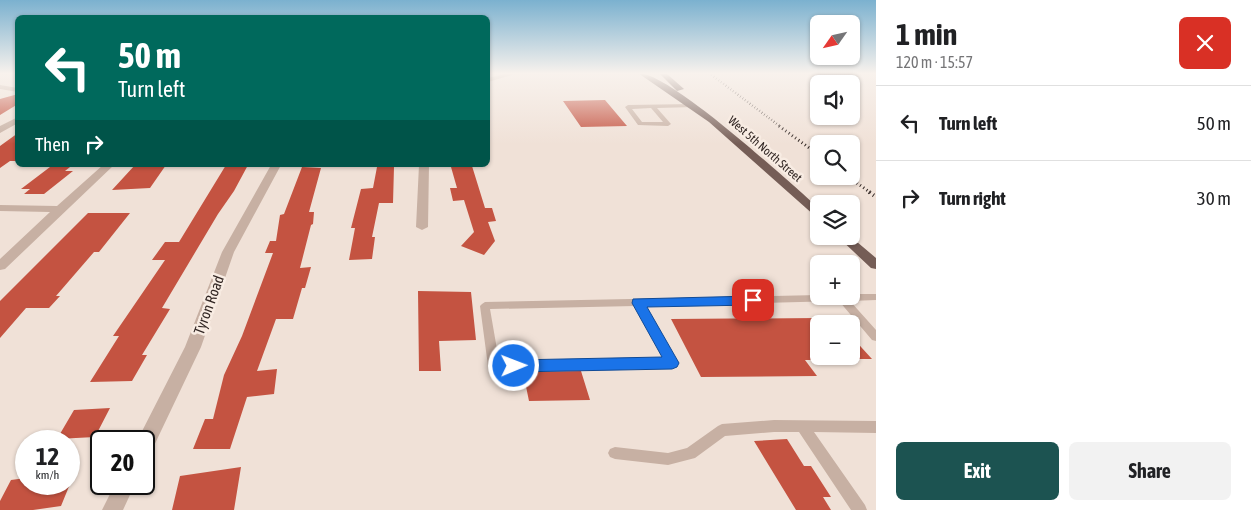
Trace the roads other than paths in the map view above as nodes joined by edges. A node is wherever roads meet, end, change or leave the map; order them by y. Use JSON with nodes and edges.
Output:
{"nodes":[{"id":1,"x":679,"y":97,"type":"edge"},
{"id":2,"x":683,"y":99,"type":"joint"},
{"id":3,"x":692,"y":106,"type":"junction"},
{"id":4,"x":653,"y":107,"type":"junction"},
{"id":5,"x":15,"y":121,"type":"edge"},
{"id":6,"x":0,"y":130,"type":"edge"},
{"id":7,"x":107,"y":167,"type":"edge"},
{"id":8,"x":275,"y":167,"type":"edge"},
{"id":9,"x":424,"y":167,"type":"edge"},
{"id":10,"x":810,"y":206,"type":"edge"},
{"id":11,"x":0,"y":208,"type":"edge"},
{"id":12,"x":62,"y":209,"type":"junction"},
{"id":13,"x":422,"y":227,"type":"dead end"},
{"id":14,"x":853,"y":245,"type":"edge"},
{"id":15,"x":876,"y":265,"type":"edge"},
{"id":16,"x":0,"y":266,"type":"edge"},
{"id":17,"x":860,"y":297,"type":"edge"},
{"id":18,"x":876,"y":297,"type":"edge"},
{"id":19,"x":810,"y":299,"type":"edge"},
{"id":20,"x":638,"y":303,"type":"junction"},
{"id":21,"x":848,"y":305,"type":"edge"},
{"id":22,"x":876,"y":337,"type":"edge"},
{"id":23,"x":802,"y":426,"type":"junction"},
{"id":24,"x":876,"y":427,"type":"edge"},
{"id":25,"x":152,"y":430,"type":"edge"},
{"id":26,"x":615,"y":453,"type":"dead end"},
{"id":27,"x":120,"y":495,"type":"edge"},
{"id":28,"x":112,"y":510,"type":"edge"},
{"id":29,"x":860,"y":510,"type":"edge"}],
"edges":[{"from":1,"to":2,"type":"main road","name":"West 5th North Street"},
{"from":2,"to":3,"type":"main road","name":"West 5th North Street"},
{"from":3,"to":4,"type":"lane"},
{"from":3,"to":10,"type":"main road","name":"West 5th North Street"},
{"from":4,"to":4,"type":"lane"},
{"from":5,"to":6,"type":"street"},
{"from":7,"to":12,"type":"street"},
{"from":8,"to":25,"type":"street","name":"Tyron Road"},
{"from":9,"to":13,"type":"street"},
{"from":11,"to":12,"type":"street"},
{"from":12,"to":16,"type":"street"},
{"from":14,"to":15,"type":"main road"},
{"from":17,"to":18,"type":"lane"},
{"from":19,"to":20,"type":"lane"},
{"from":20,"to":20,"type":"lane"},
{"from":21,"to":22,"type":"lane"},
{"from":23,"to":24,"type":"lane"},
{"from":23,"to":26,"type":"lane"},
{"from":23,"to":29,"type":"lane"},
{"from":27,"to":28,"type":"street"}]}
